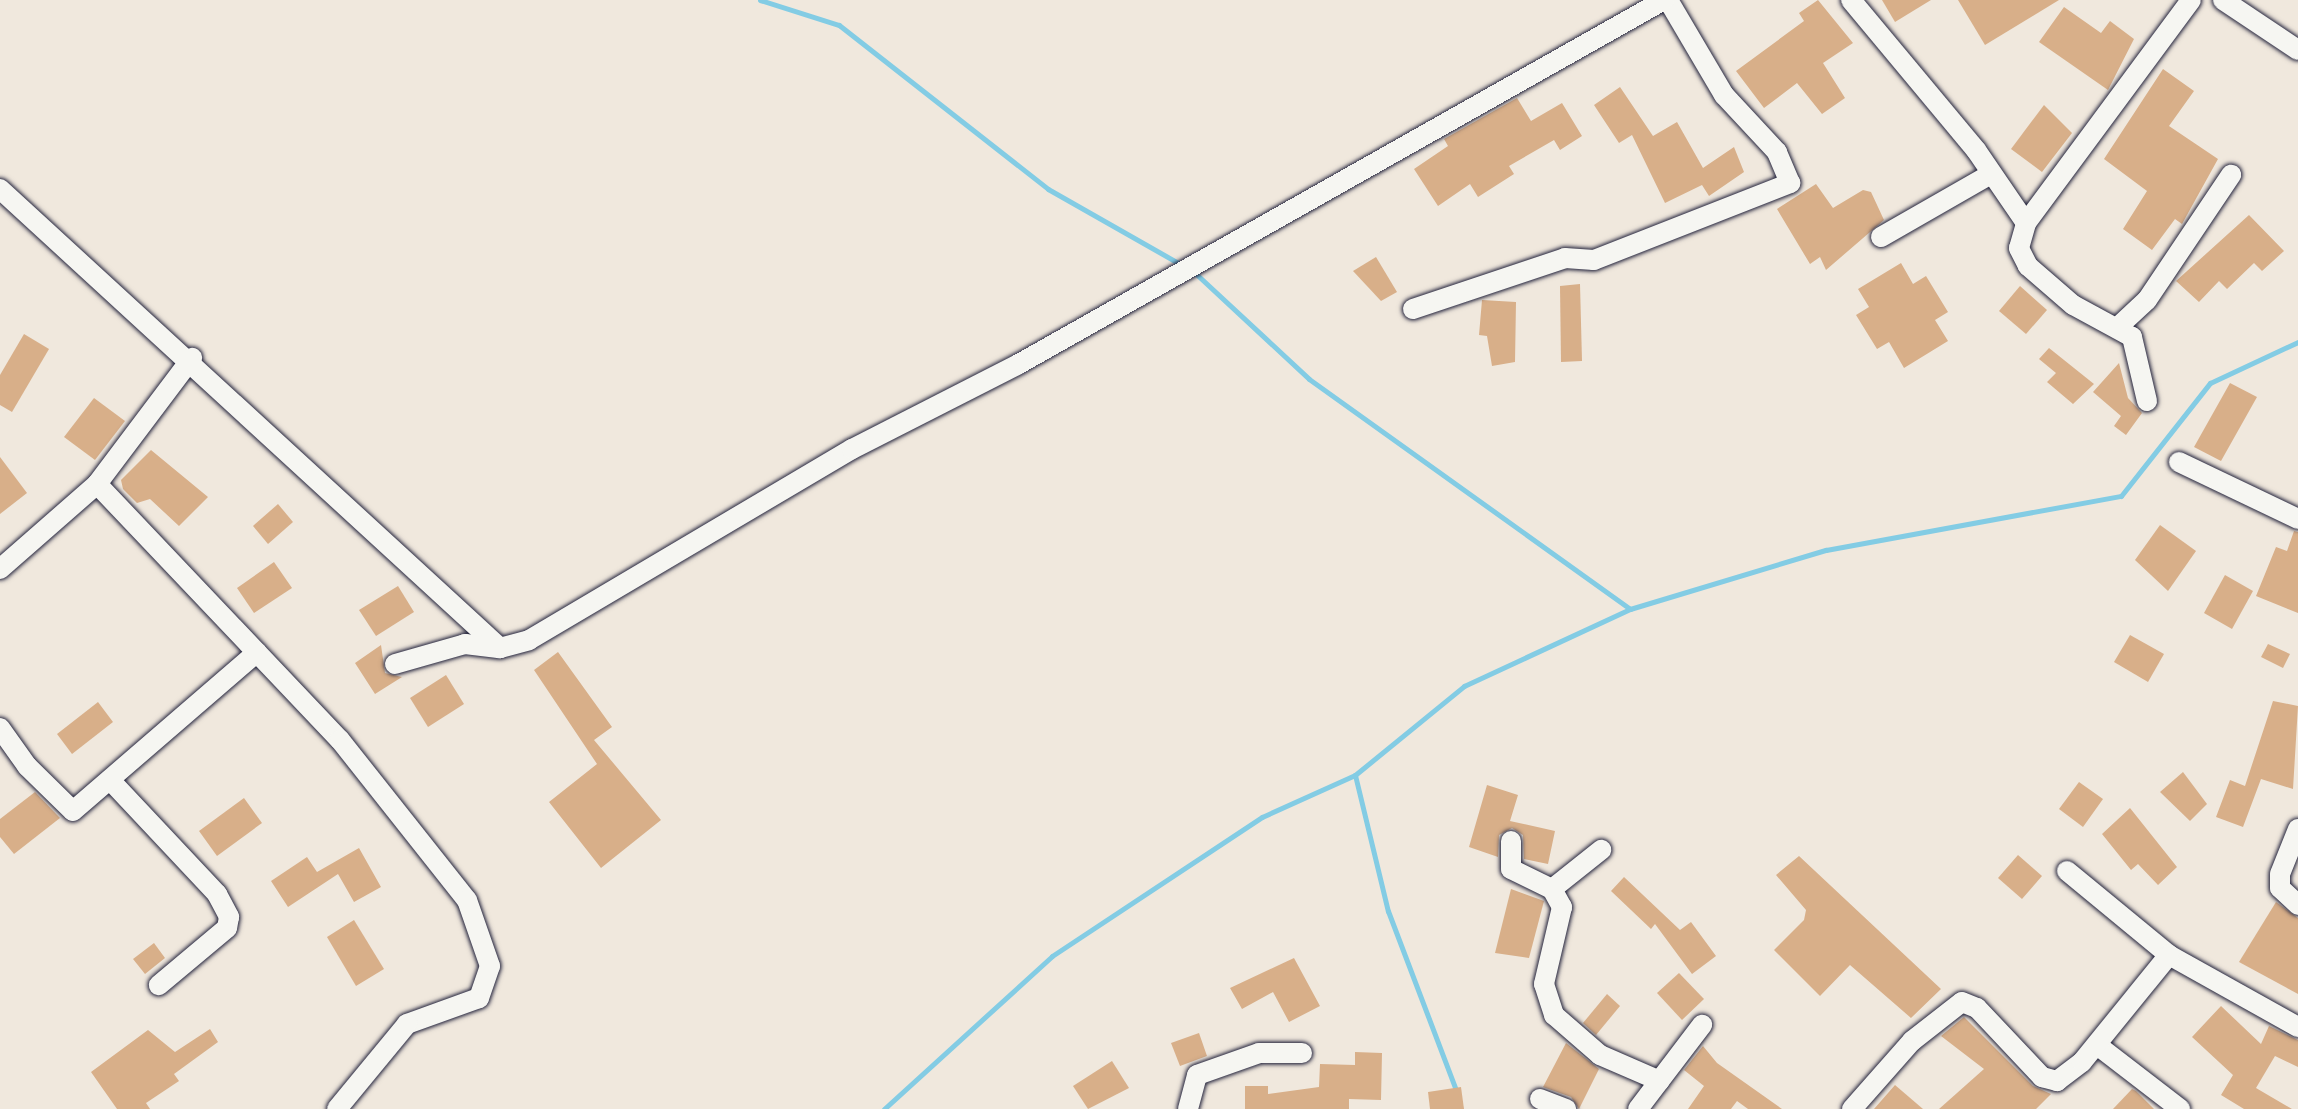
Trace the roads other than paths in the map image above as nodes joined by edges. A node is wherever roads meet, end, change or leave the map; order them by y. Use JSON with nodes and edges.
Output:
{"nodes":[{"id":1,"x":1666,"y":0,"type":"edge"},
{"id":2,"x":1851,"y":0,"type":"edge"},
{"id":3,"x":2191,"y":0,"type":"edge"},
{"id":4,"x":2223,"y":0,"type":"edge"},
{"id":5,"x":2298,"y":50,"type":"edge"},
{"id":6,"x":1991,"y":174,"type":"junction"},
{"id":7,"x":2231,"y":175,"type":"dead end"},
{"id":8,"x":0,"y":189,"type":"edge"},
{"id":9,"x":2026,"y":223,"type":"junction"},
{"id":10,"x":1881,"y":237,"type":"dead end"},
{"id":11,"x":1413,"y":309,"type":"dead end"},
{"id":12,"x":2119,"y":326,"type":"junction"},
{"id":13,"x":192,"y":358,"type":"junction"},
{"id":14,"x":2147,"y":401,"type":"dead end"},
{"id":15,"x":2179,"y":462,"type":"dead end"},
{"id":16,"x":97,"y":484,"type":"junction"},
{"id":17,"x":2298,"y":519,"type":"edge"},
{"id":18,"x":0,"y":569,"type":"edge"},
{"id":19,"x":500,"y":648,"type":"junction"},
{"id":20,"x":257,"y":652,"type":"junction"},
{"id":21,"x":395,"y":664,"type":"dead end"},
{"id":22,"x":0,"y":728,"type":"edge"},
{"id":23,"x":111,"y":781,"type":"junction"},
{"id":24,"x":2298,"y":829,"type":"edge"},
{"id":25,"x":1511,"y":841,"type":"dead end"},
{"id":26,"x":1601,"y":850,"type":"dead end"},
{"id":27,"x":2067,"y":871,"type":"dead end"},
{"id":28,"x":1552,"y":889,"type":"junction"},
{"id":29,"x":2298,"y":905,"type":"edge"},
{"id":30,"x":2169,"y":955,"type":"junction"},
{"id":31,"x":159,"y":985,"type":"dead end"},
{"id":32,"x":1702,"y":1025,"type":"dead end"},
{"id":33,"x":2298,"y":1027,"type":"edge"},
{"id":34,"x":2097,"y":1045,"type":"junction"},
{"id":35,"x":1302,"y":1053,"type":"dead end"},
{"id":36,"x":1660,"y":1081,"type":"junction"},
{"id":37,"x":1540,"y":1099,"type":"dead end"},
{"id":38,"x":337,"y":1109,"type":"edge"},
{"id":39,"x":1188,"y":1109,"type":"edge"},
{"id":40,"x":1566,"y":1109,"type":"edge"},
{"id":41,"x":1638,"y":1109,"type":"edge"},
{"id":42,"x":1852,"y":1109,"type":"edge"},
{"id":43,"x":2180,"y":1109,"type":"edge"}],
"edges":[{"from":1,"to":11,"type":"street"},
{"from":1,"to":19,"type":"street"},
{"from":2,"to":6,"type":"street"},
{"from":3,"to":9,"type":"street"},
{"from":4,"to":5,"type":"street"},
{"from":6,"to":9,"type":"street"},
{"from":6,"to":10,"type":"street"},
{"from":7,"to":12,"type":"street"},
{"from":8,"to":13,"type":"street"},
{"from":9,"to":12,"type":"street"},
{"from":12,"to":14,"type":"street"},
{"from":13,"to":16,"type":"street"},
{"from":13,"to":19,"type":"street"},
{"from":15,"to":17,"type":"street"},
{"from":16,"to":18,"type":"street"},
{"from":16,"to":20,"type":"street"},
{"from":19,"to":21,"type":"street"},
{"from":20,"to":23,"type":"street"},
{"from":20,"to":38,"type":"street"},
{"from":22,"to":23,"type":"street"},
{"from":23,"to":31,"type":"street"},
{"from":24,"to":29,"type":"street"},
{"from":25,"to":28,"type":"street"},
{"from":26,"to":28,"type":"street"},
{"from":27,"to":30,"type":"street"},
{"from":28,"to":36,"type":"street"},
{"from":30,"to":33,"type":"street"},
{"from":30,"to":34,"type":"street"},
{"from":32,"to":36,"type":"street"},
{"from":34,"to":42,"type":"street"},
{"from":34,"to":43,"type":"street"},
{"from":35,"to":39,"type":"street"},
{"from":36,"to":41,"type":"street"},
{"from":37,"to":40,"type":"street"}]}
